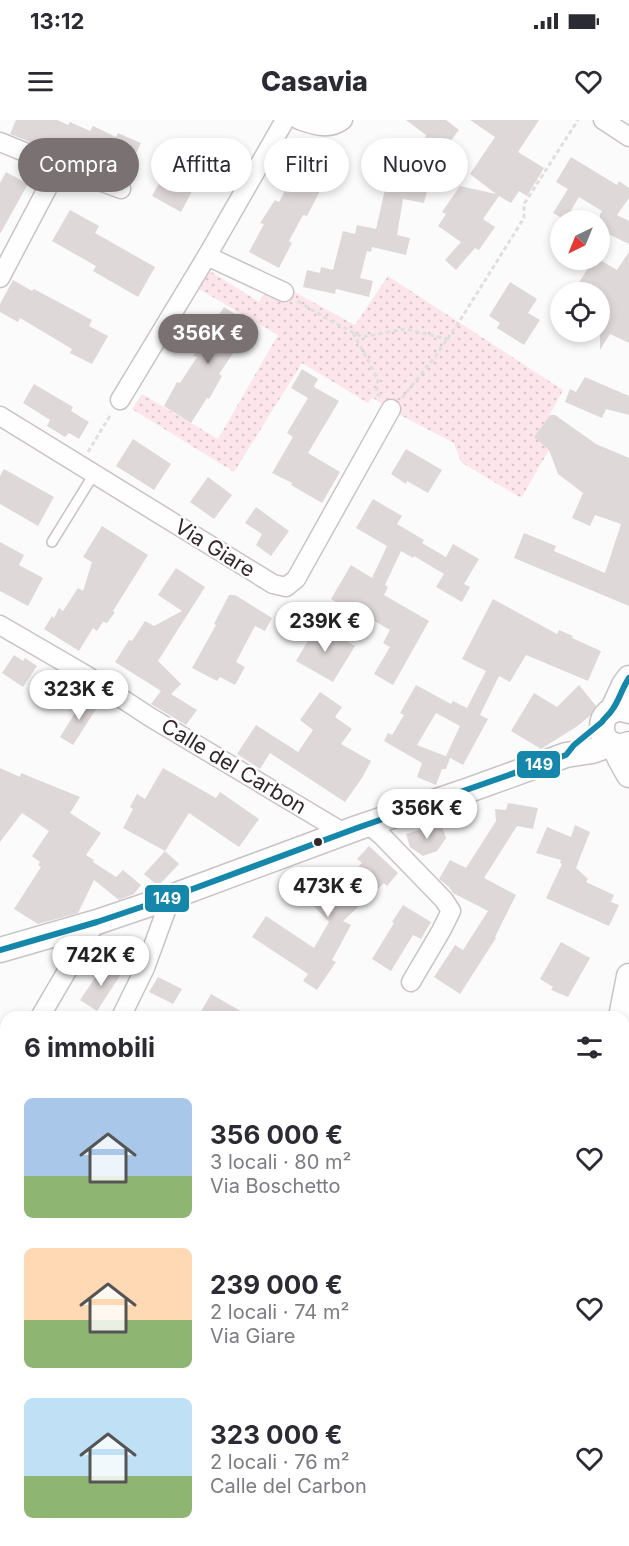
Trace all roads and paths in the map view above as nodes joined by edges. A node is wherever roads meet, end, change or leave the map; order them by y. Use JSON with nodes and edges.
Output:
{"nodes":[{"id":1,"x":285,"y":120,"type":"edge"},
{"id":2,"x":298,"y":120,"type":"edge"},
{"id":3,"x":343,"y":120,"type":"edge"},
{"id":4,"x":578,"y":120,"type":"edge"},
{"id":5,"x":603,"y":120,"type":"edge"},
{"id":6,"x":629,"y":137,"type":"edge"},
{"id":7,"x":0,"y":142,"type":"edge"},
{"id":8,"x":18,"y":149,"type":"edge"},
{"id":9,"x":45,"y":192,"type":"edge"},
{"id":10,"x":207,"y":256,"type":"junction"},
{"id":11,"x":0,"y":278,"type":"edge"},
{"id":12,"x":284,"y":292,"type":"joint"},
{"id":13,"x":352,"y":331,"type":"junction"},
{"id":14,"x":448,"y":339,"type":"junction"},
{"id":15,"x":376,"y":393,"type":"junction"},
{"id":16,"x":373,"y":398,"type":"dead end"},
{"id":17,"x":120,"y":400,"type":"joint"},
{"id":18,"x":393,"y":408,"type":"junction"},
{"id":19,"x":0,"y":416,"type":"edge"},
{"id":20,"x":86,"y":456,"type":"dead end"},
{"id":21,"x":93,"y":474,"type":"junction"},
{"id":22,"x":52,"y":542,"type":"dead end"},
{"id":23,"x":0,"y":625,"type":"edge"},
{"id":24,"x":629,"y":678,"type":"edge"},
{"id":25,"x":615,"y":715,"type":"edge"},
{"id":26,"x":618,"y":744,"type":"edge"},
{"id":27,"x":566,"y":755,"type":"junction"},
{"id":28,"x":629,"y":774,"type":"edge"},
{"id":29,"x":369,"y":825,"type":"junction"},
{"id":30,"x":344,"y":833,"type":"junction"},
{"id":31,"x":171,"y":897,"type":"junction"},
{"id":32,"x":97,"y":922,"type":"junction"},
{"id":33,"x":0,"y":950,"type":"edge"},
{"id":34,"x":629,"y":976,"type":"edge"},
{"id":35,"x":411,"y":982,"type":"dead end"},
{"id":36,"x":44,"y":1011,"type":"edge"},
{"id":37,"x":124,"y":1011,"type":"edge"},
{"id":38,"x":622,"y":1011,"type":"edge"}],
"edges":[{"from":1,"to":10,"type":"street"},
{"from":2,"to":3,"type":"street"},
{"from":4,"to":14,"type":"path"},
{"from":5,"to":6,"type":"street"},
{"from":7,"to":8,"type":"street"},
{"from":9,"to":11,"type":"street"},
{"from":10,"to":12,"type":"street"},
{"from":10,"to":17,"type":"street"},
{"from":12,"to":13,"type":"path"},
{"from":13,"to":14,"type":"path"},
{"from":13,"to":15,"type":"path"},
{"from":14,"to":18,"type":"path"},
{"from":15,"to":16,"type":"path"},
{"from":15,"to":18,"type":"path"},
{"from":17,"to":20,"type":"path"},
{"from":18,"to":21,"type":"street","name":"Via Giare"},
{"from":19,"to":21,"type":"street","name":"Via Giare"},
{"from":21,"to":22,"type":"lane"},
{"from":23,"to":30,"type":"street","name":"Calle del Carbon"},
{"from":24,"to":25,"type":"street"},
{"from":25,"to":26,"type":"street"},
{"from":25,"to":27,"type":"street"},
{"from":26,"to":27,"type":"street"},
{"from":26,"to":28,"type":"street"},
{"from":27,"to":29,"type":"street"},
{"from":29,"to":30,"type":"street"},
{"from":29,"to":35,"type":"street"},
{"from":30,"to":31,"type":"street"},
{"from":31,"to":32,"type":"street"},
{"from":31,"to":37,"type":"street"},
{"from":32,"to":33,"type":"street"},
{"from":32,"to":36,"type":"street"},
{"from":34,"to":38,"type":"street"}]}
